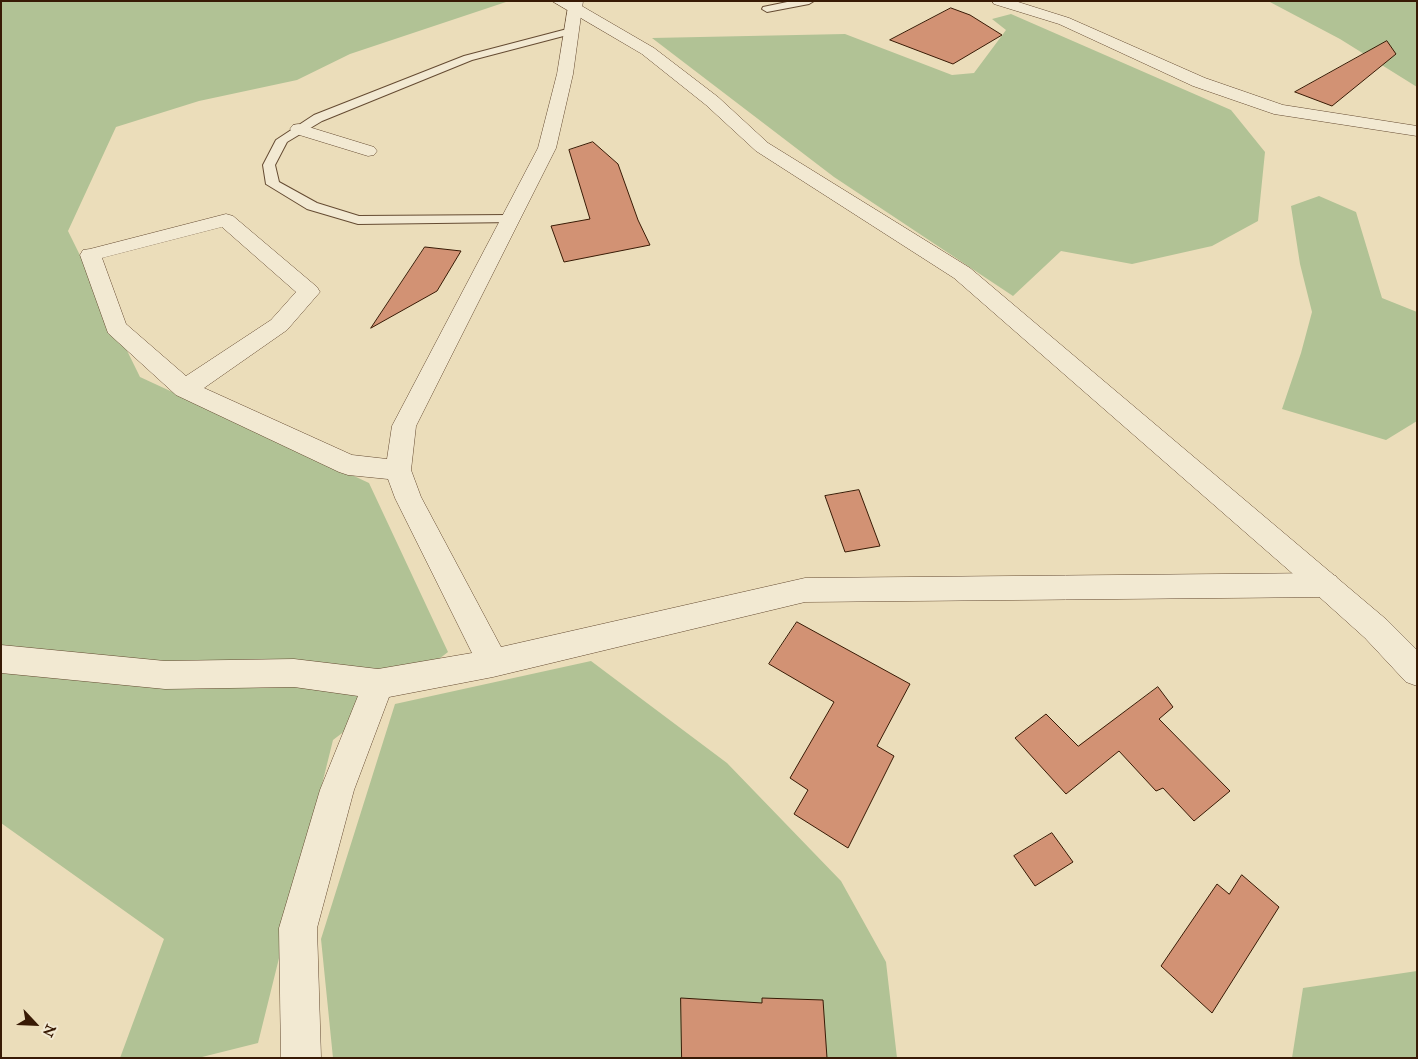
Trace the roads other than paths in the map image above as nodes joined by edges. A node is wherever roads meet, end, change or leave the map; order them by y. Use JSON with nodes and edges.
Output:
{"nodes":[{"id":1,"x":809,"y":1,"type":"edge"},
{"id":2,"x":999,"y":1,"type":"edge"},
{"id":3,"x":570,"y":4,"type":"edge"},
{"id":4,"x":767,"y":9,"type":"dead end"},
{"id":5,"x":571,"y":31,"type":"junction"},
{"id":6,"x":299,"y":129,"type":"junction"},
{"id":7,"x":1417,"y":131,"type":"edge"},
{"id":8,"x":368,"y":151,"type":"dead end"},
{"id":9,"x":510,"y":218,"type":"junction"},
{"id":10,"x":185,"y":389,"type":"junction"},
{"id":11,"x":398,"y":470,"type":"junction"},
{"id":12,"x":1326,"y":585,"type":"junction"},
{"id":13,"x":1,"y":659,"type":"edge"},
{"id":14,"x":493,"y":663,"type":"junction"},
{"id":15,"x":1417,"y":672,"type":"edge"},
{"id":16,"x":378,"y":684,"type":"junction"},
{"id":17,"x":301,"y":1058,"type":"edge"}],
"edges":[{"from":1,"to":4,"type":"lane"},
{"from":2,"to":7,"type":"street"},
{"from":3,"to":5,"type":"street"},
{"from":3,"to":12,"type":"street"},
{"from":5,"to":6,"type":"lane"},
{"from":5,"to":9,"type":"street"},
{"from":6,"to":8,"type":"street"},
{"from":6,"to":9,"type":"lane"},
{"from":9,"to":11,"type":"street"},
{"from":10,"to":10,"type":"street"},
{"from":10,"to":11,"type":"street"},
{"from":11,"to":14,"type":"street"},
{"from":12,"to":14,"type":"street"},
{"from":12,"to":15,"type":"street"},
{"from":13,"to":16,"type":"street"},
{"from":14,"to":16,"type":"street"},
{"from":16,"to":17,"type":"street"}]}
